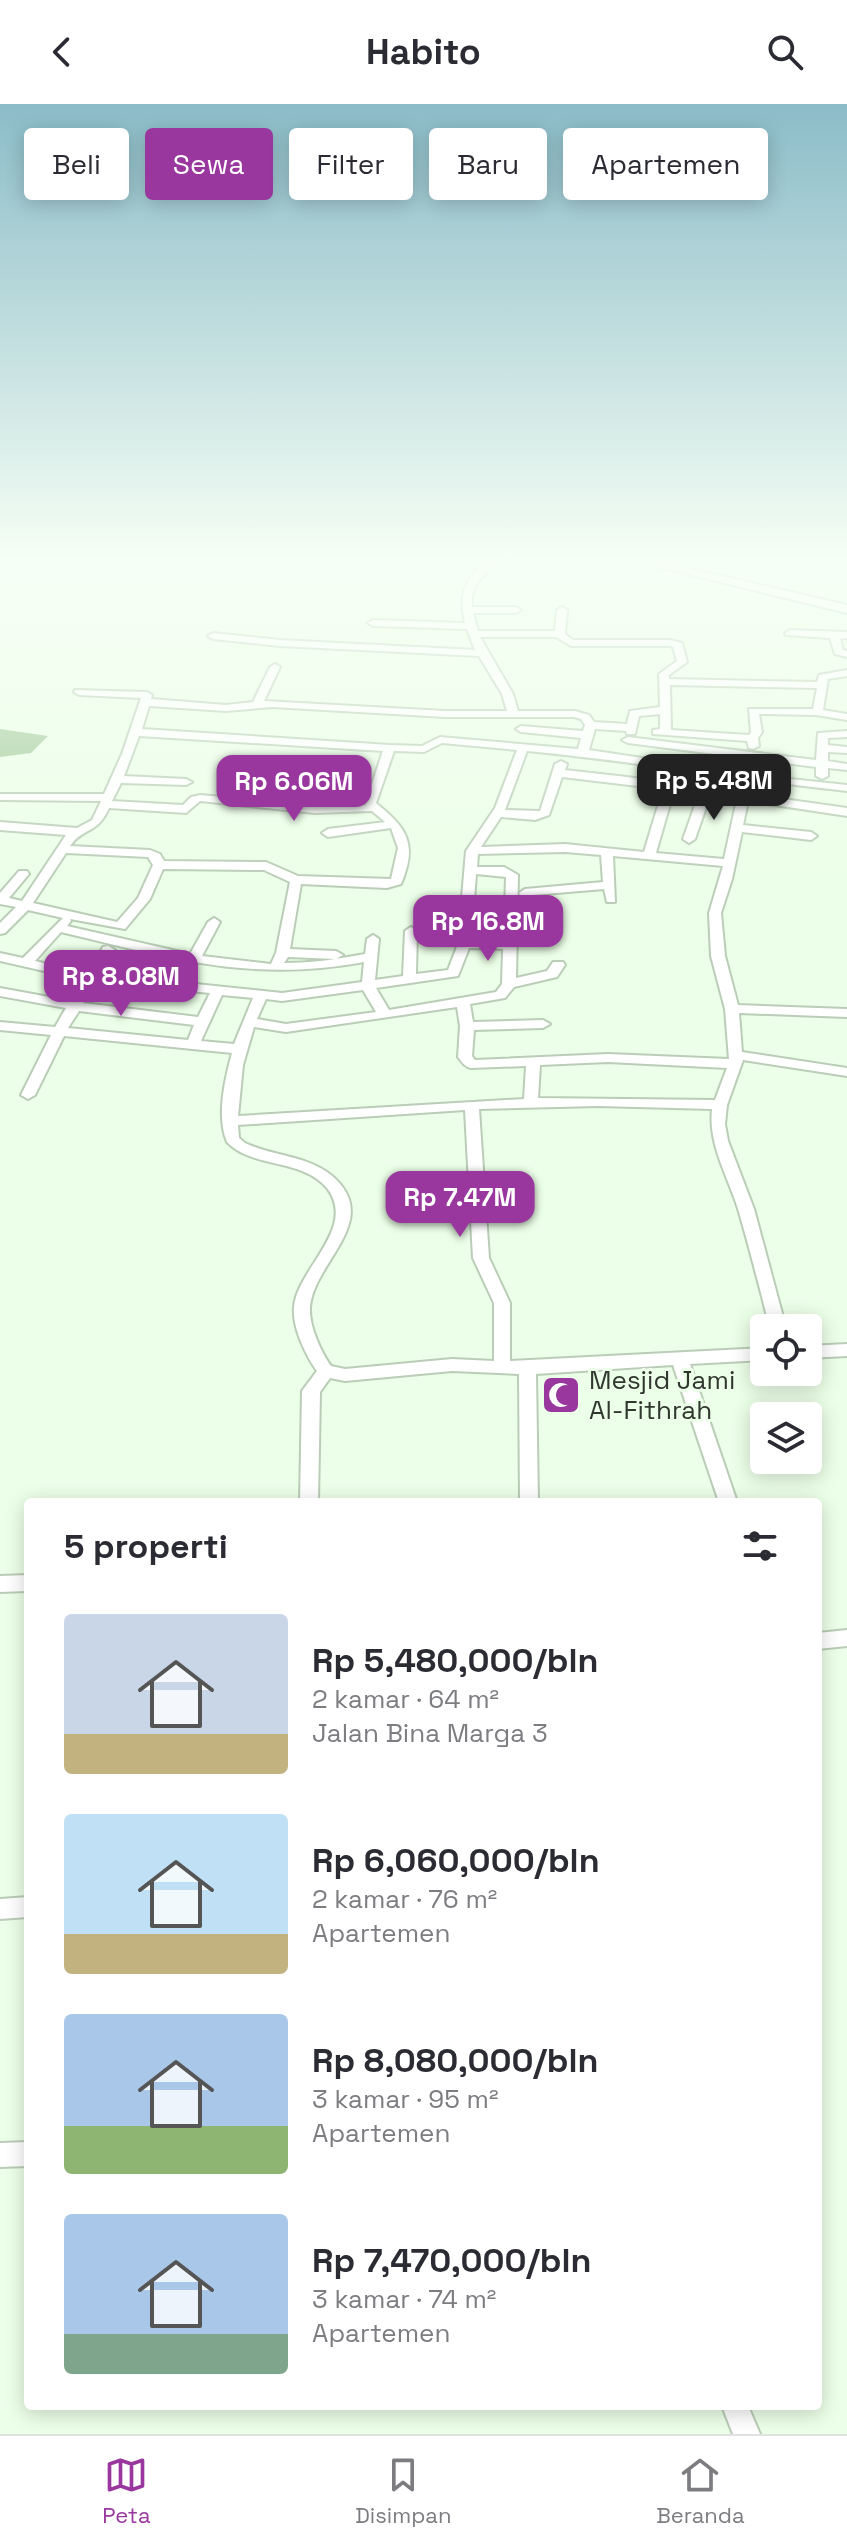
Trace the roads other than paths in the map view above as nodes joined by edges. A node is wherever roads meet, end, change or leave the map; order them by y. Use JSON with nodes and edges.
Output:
{"nodes":[{"id":1,"x":273,"y":672,"type":"edge"},
{"id":2,"x":495,"y":672,"type":"edge"},
{"id":3,"x":666,"y":672,"type":"edge"},
{"id":4,"x":847,"y":673,"type":"edge"},
{"id":5,"x":664,"y":682,"type":"junction"},
{"id":6,"x":822,"y":685,"type":"junction"},
{"id":7,"x":79,"y":692,"type":"dead end"},
{"id":8,"x":145,"y":702,"type":"junction"},
{"id":9,"x":256,"y":707,"type":"junction"},
{"id":10,"x":666,"y":710,"type":"junction"},
{"id":11,"x":816,"y":712,"type":"junction"},
{"id":12,"x":518,"y":714,"type":"junction"},
{"id":13,"x":847,"y":717,"type":"edge"},
{"id":14,"x":521,"y":729,"type":"junction"},
{"id":15,"x":589,"y":730,"type":"junction"},
{"id":16,"x":136,"y":732,"type":"junction"},
{"id":17,"x":630,"y":733,"type":"junction"},
{"id":18,"x":666,"y":733,"type":"junction"},
{"id":19,"x":847,"y":734,"type":"edge"},
{"id":20,"x":723,"y":736,"type":"junction"},
{"id":21,"x":752,"y":738,"type":"junction"},
{"id":22,"x":520,"y":747,"type":"junction"},
{"id":23,"x":390,"y":748,"type":"junction"},
{"id":24,"x":823,"y":748,"type":"junction"},
{"id":25,"x":847,"y":750,"type":"edge"},
{"id":26,"x":565,"y":751,"type":"junction"},
{"id":27,"x":718,"y":752,"type":"junction"},
{"id":28,"x":583,"y":753,"type":"junction"},
{"id":29,"x":751,"y":756,"type":"junction"},
{"id":30,"x":624,"y":757,"type":"junction"},
{"id":31,"x":822,"y":766,"type":"junction"},
{"id":32,"x":847,"y":767,"type":"edge"},
{"id":33,"x":708,"y":771,"type":"junction"},
{"id":34,"x":558,"y":773,"type":"junction"},
{"id":35,"x":118,"y":779,"type":"junction"},
{"id":36,"x":186,"y":782,"type":"dead end"},
{"id":37,"x":669,"y":786,"type":"junction"},
{"id":38,"x":821,"y":787,"type":"junction"},
{"id":39,"x":847,"y":788,"type":"edge"},
{"id":40,"x":703,"y":791,"type":"junction"},
{"id":41,"x":0,"y":797,"type":"edge"},
{"id":42,"x":743,"y":797,"type":"junction"},
{"id":43,"x":826,"y":800,"type":"dead end"},
{"id":44,"x":107,"y":801,"type":"junction"},
{"id":45,"x":371,"y":808,"type":"junction"},
{"id":46,"x":847,"y":812,"type":"edge"},
{"id":47,"x":499,"y":813,"type":"junction"},
{"id":48,"x":395,"y":824,"type":"junction"},
{"id":49,"x":0,"y":826,"type":"edge"},
{"id":50,"x":738,"y":828,"type":"junction"},
{"id":51,"x":78,"y":832,"type":"junction"},
{"id":52,"x":328,"y":833,"type":"dead end"},
{"id":53,"x":811,"y":836,"type":"dead end"},
{"id":54,"x":689,"y":839,"type":"dead end"},
{"id":55,"x":61,"y":849,"type":"junction"},
{"id":56,"x":472,"y":851,"type":"junction"},
{"id":57,"x":607,"y":854,"type":"junction"},
{"id":58,"x":649,"y":857,"type":"junction"},
{"id":59,"x":730,"y":863,"type":"junction"},
{"id":60,"x":159,"y":865,"type":"junction"},
{"id":61,"x":470,"y":870,"type":"junction"},
{"id":62,"x":23,"y":874,"type":"dead end"},
{"id":63,"x":296,"y":880,"type":"junction"},
{"id":64,"x":609,"y":885,"type":"junction"},
{"id":65,"x":525,"y":893,"type":"dead end"},
{"id":66,"x":611,"y":899,"type":"dead end"},
{"id":67,"x":1,"y":900,"type":"edge"},
{"id":68,"x":25,"y":906,"type":"junction"},
{"id":69,"x":69,"y":917,"type":"junction"},
{"id":70,"x":214,"y":922,"type":"dead end"},
{"id":71,"x":1,"y":928,"type":"edge"},
{"id":72,"x":411,"y":931,"type":"dead end"},
{"id":73,"x":54,"y":932,"type":"junction"},
{"id":74,"x":373,"y":939,"type":"dead end"},
{"id":75,"x":464,"y":944,"type":"junction"},
{"id":76,"x":511,"y":945,"type":"junction"},
{"id":77,"x":108,"y":950,"type":"junction"},
{"id":78,"x":163,"y":953,"type":"junction"},
{"id":79,"x":283,"y":953,"type":"junction"},
{"id":80,"x":0,"y":957,"type":"edge"},
{"id":81,"x":189,"y":957,"type":"junction"},
{"id":82,"x":370,"y":957,"type":"junction"},
{"id":83,"x":26,"y":963,"type":"junction"},
{"id":84,"x":237,"y":963,"type":"junction"},
{"id":85,"x":558,"y":965,"type":"dead end"},
{"id":86,"x":276,"y":967,"type":"junction"},
{"id":87,"x":90,"y":977,"type":"junction"},
{"id":88,"x":409,"y":980,"type":"junction"},
{"id":89,"x":509,"y":984,"type":"junction"},
{"id":90,"x":170,"y":985,"type":"junction"},
{"id":91,"x":368,"y":986,"type":"junction"},
{"id":92,"x":220,"y":990,"type":"junction"},
{"id":93,"x":0,"y":992,"type":"edge"},
{"id":94,"x":261,"y":995,"type":"junction"},
{"id":95,"x":463,"y":1002,"type":"junction"},
{"id":96,"x":75,"y":1006,"type":"junction"},
{"id":97,"x":732,"y":1009,"type":"junction"},
{"id":98,"x":847,"y":1013,"type":"edge"},
{"id":99,"x":385,"y":1015,"type":"junction"},
{"id":100,"x":202,"y":1022,"type":"junction"},
{"id":101,"x":249,"y":1022,"type":"junction"},
{"id":102,"x":543,"y":1024,"type":"dead end"},
{"id":103,"x":0,"y":1026,"type":"edge"},
{"id":104,"x":467,"y":1026,"type":"junction"},
{"id":105,"x":60,"y":1032,"type":"junction"},
{"id":106,"x":193,"y":1044,"type":"junction"},
{"id":107,"x":238,"y":1049,"type":"junction"},
{"id":108,"x":736,"y":1060,"type":"junction"},
{"id":109,"x":533,"y":1062,"type":"junction"},
{"id":110,"x":847,"y":1072,"type":"edge"},
{"id":111,"x":28,"y":1095,"type":"dead end"},
{"id":112,"x":531,"y":1104,"type":"junction"},
{"id":113,"x":472,"y":1105,"type":"junction"},
{"id":114,"x":720,"y":1105,"type":"junction"},
{"id":115,"x":230,"y":1121,"type":"junction"},
{"id":116,"x":774,"y":1314,"type":"edge"},
{"id":117,"x":847,"y":1350,"type":"edge"},
{"id":118,"x":822,"y":1351,"type":"edge"},
{"id":119,"x":750,"y":1355,"type":"edge"},
{"id":120,"x":679,"y":1358,"type":"junction"},
{"id":121,"x":502,"y":1367,"type":"junction"},
{"id":122,"x":527,"y":1368,"type":"junction"},
{"id":123,"x":326,"y":1371,"type":"junction"},
{"id":124,"x":309,"y":1498,"type":"edge"},
{"id":125,"x":529,"y":1498,"type":"edge"},
{"id":126,"x":727,"y":1498,"type":"edge"},
{"id":127,"x":24,"y":1583,"type":"edge"},
{"id":128,"x":0,"y":1584,"type":"edge"},
{"id":129,"x":847,"y":1638,"type":"edge"},
{"id":130,"x":822,"y":1641,"type":"edge"},
{"id":131,"x":24,"y":1907,"type":"edge"},
{"id":132,"x":0,"y":1909,"type":"edge"},
{"id":133,"x":24,"y":2154,"type":"edge"},
{"id":134,"x":0,"y":2155,"type":"edge"},
{"id":135,"x":737,"y":2410,"type":"edge"},
{"id":136,"x":747,"y":2434,"type":"edge"}],
"edges":[{"from":1,"to":9,"type":"street"},
{"from":2,"to":12,"type":"street"},
{"from":3,"to":5,"type":"street"},
{"from":4,"to":6,"type":"street"},
{"from":5,"to":6,"type":"street"},
{"from":5,"to":10,"type":"street"},
{"from":6,"to":11,"type":"street"},
{"from":7,"to":8,"type":"street"},
{"from":8,"to":9,"type":"street"},
{"from":8,"to":16,"type":"street"},
{"from":9,"to":12,"type":"street"},
{"from":10,"to":17,"type":"street"},
{"from":10,"to":18,"type":"street"},
{"from":11,"to":13,"type":"street"},
{"from":11,"to":21,"type":"street"},
{"from":12,"to":14,"type":"street"},
{"from":12,"to":15,"type":"street"},
{"from":14,"to":15,"type":"street"},
{"from":14,"to":22,"type":"street"},
{"from":15,"to":17,"type":"street"},
{"from":15,"to":28,"type":"street"},
{"from":16,"to":23,"type":"street"},
{"from":16,"to":35,"type":"street"},
{"from":17,"to":18,"type":"street"},
{"from":17,"to":27,"type":"street"},
{"from":17,"to":30,"type":"street"},
{"from":18,"to":20,"type":"street"},
{"from":19,"to":24,"type":"street"},
{"from":20,"to":21,"type":"street"},
{"from":20,"to":27,"type":"street"},
{"from":21,"to":29,"type":"street"},
{"from":22,"to":23,"type":"street"},
{"from":22,"to":26,"type":"street"},
{"from":22,"to":47,"type":"street"},
{"from":23,"to":45,"type":"street"},
{"from":24,"to":25,"type":"street"},
{"from":24,"to":31,"type":"street"},
{"from":26,"to":28,"type":"street"},
{"from":26,"to":34,"type":"street"},
{"from":27,"to":29,"type":"street"},
{"from":27,"to":33,"type":"street"},
{"from":28,"to":30,"type":"street"},
{"from":29,"to":31,"type":"street"},
{"from":30,"to":33,"type":"street"},
{"from":31,"to":32,"type":"street"},
{"from":31,"to":38,"type":"street"},
{"from":33,"to":38,"type":"street"},
{"from":33,"to":40,"type":"street"},
{"from":34,"to":37,"type":"street"},
{"from":34,"to":47,"type":"street"},
{"from":35,"to":36,"type":"street"},
{"from":35,"to":44,"type":"street"},
{"from":37,"to":40,"type":"street"},
{"from":37,"to":58,"type":"street"},
{"from":38,"to":39,"type":"street"},
{"from":38,"to":43,"type":"street"},
{"from":40,"to":42,"type":"street"},
{"from":40,"to":54,"type":"street"},
{"from":41,"to":44,"type":"street"},
{"from":42,"to":46,"type":"street"},
{"from":42,"to":50,"type":"street"},
{"from":44,"to":45,"type":"street"},
{"from":44,"to":51,"type":"street"},
{"from":45,"to":48,"type":"street"},
{"from":47,"to":56,"type":"street"},
{"from":48,"to":52,"type":"street"},
{"from":48,"to":63,"type":"street"},
{"from":49,"to":51,"type":"street"},
{"from":50,"to":53,"type":"street"},
{"from":50,"to":59,"type":"street"},
{"from":51,"to":55,"type":"street"},
{"from":55,"to":60,"type":"street"},
{"from":55,"to":68,"type":"street"},
{"from":56,"to":57,"type":"street"},
{"from":56,"to":61,"type":"street"},
{"from":57,"to":58,"type":"street"},
{"from":57,"to":64,"type":"street"},
{"from":58,"to":59,"type":"street"},
{"from":59,"to":97,"type":"street"},
{"from":60,"to":63,"type":"street"},
{"from":60,"to":69,"type":"street"},
{"from":61,"to":75,"type":"street"},
{"from":61,"to":76,"type":"street"},
{"from":62,"to":67,"type":"street"},
{"from":63,"to":79,"type":"street"},
{"from":64,"to":65,"type":"street"},
{"from":64,"to":66,"type":"street"},
{"from":67,"to":68,"type":"street"},
{"from":68,"to":69,"type":"street"},
{"from":68,"to":71,"type":"street"},
{"from":69,"to":73,"type":"street"},
{"from":70,"to":81,"type":"street"},
{"from":72,"to":88,"type":"street"},
{"from":73,"to":77,"type":"street"},
{"from":73,"to":78,"type":"street"},
{"from":73,"to":83,"type":"street"},
{"from":74,"to":82,"type":"street"},
{"from":75,"to":76,"type":"street"},
{"from":75,"to":88,"type":"street"},
{"from":76,"to":89,"type":"street"},
{"from":77,"to":78,"type":"street"},
{"from":77,"to":87,"type":"street"},
{"from":78,"to":81,"type":"street"},
{"from":79,"to":82,"type":"street"},
{"from":79,"to":86,"type":"street"},
{"from":80,"to":83,"type":"street"},
{"from":81,"to":84,"type":"street"},
{"from":81,"to":90,"type":"street"},
{"from":82,"to":86,"type":"street"},
{"from":82,"to":91,"type":"street"},
{"from":83,"to":87,"type":"street"},
{"from":84,"to":86,"type":"street"},
{"from":84,"to":92,"type":"street"},
{"from":85,"to":89,"type":"street"},
{"from":87,"to":90,"type":"street"},
{"from":87,"to":96,"type":"street"},
{"from":88,"to":91,"type":"street"},
{"from":89,"to":95,"type":"street"},
{"from":90,"to":92,"type":"street"},
{"from":91,"to":94,"type":"street"},
{"from":91,"to":99,"type":"street"},
{"from":92,"to":94,"type":"street"},
{"from":92,"to":100,"type":"street"},
{"from":93,"to":96,"type":"street"},
{"from":94,"to":101,"type":"street"},
{"from":95,"to":99,"type":"street"},
{"from":95,"to":104,"type":"street"},
{"from":96,"to":100,"type":"street"},
{"from":96,"to":105,"type":"street"},
{"from":97,"to":98,"type":"street"},
{"from":97,"to":108,"type":"street"},
{"from":99,"to":101,"type":"street"},
{"from":100,"to":106,"type":"street"},
{"from":101,"to":107,"type":"street"},
{"from":102,"to":104,"type":"street"},
{"from":103,"to":105,"type":"street"},
{"from":104,"to":109,"type":"street"},
{"from":105,"to":106,"type":"street"},
{"from":105,"to":111,"type":"street"},
{"from":106,"to":107,"type":"street"},
{"from":107,"to":115,"type":"street"},
{"from":108,"to":109,"type":"street"},
{"from":108,"to":110,"type":"street"},
{"from":108,"to":114,"type":"street"},
{"from":109,"to":112,"type":"street"},
{"from":112,"to":113,"type":"street"},
{"from":112,"to":114,"type":"street"},
{"from":113,"to":115,"type":"street"},
{"from":113,"to":121,"type":"street"},
{"from":114,"to":116,"type":"street"},
{"from":115,"to":123,"type":"street"},
{"from":117,"to":118,"type":"street"},
{"from":119,"to":120,"type":"street"},
{"from":120,"to":122,"type":"street"},
{"from":120,"to":126,"type":"street"},
{"from":121,"to":122,"type":"street"},
{"from":121,"to":123,"type":"street"},
{"from":122,"to":125,"type":"street"},
{"from":123,"to":124,"type":"street"},
{"from":127,"to":128,"type":"street"},
{"from":129,"to":130,"type":"street"},
{"from":131,"to":132,"type":"street"},
{"from":133,"to":134,"type":"street"},
{"from":135,"to":136,"type":"street"}]}
